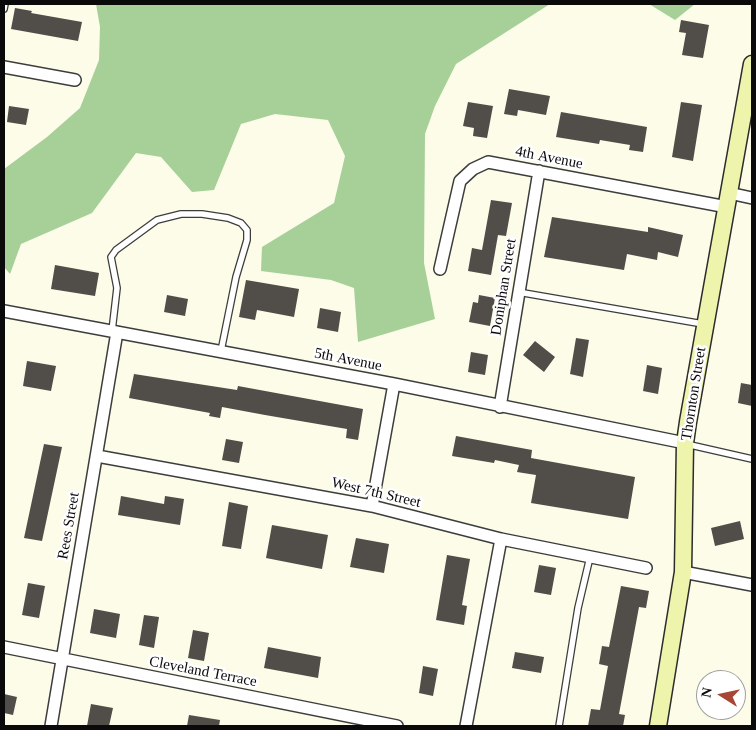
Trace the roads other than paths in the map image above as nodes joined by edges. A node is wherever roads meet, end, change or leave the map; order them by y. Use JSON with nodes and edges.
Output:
{"nodes":[{"id":1,"x":5,"y":4,"type":"edge"},
{"id":2,"x":4,"y":9,"type":"edge"},
{"id":3,"x":752,"y":64,"type":"edge"},
{"id":4,"x":4,"y":66,"type":"edge"},
{"id":5,"x":75,"y":80,"type":"dead end"},
{"id":6,"x":539,"y":172,"type":"junction"},
{"id":7,"x":752,"y":198,"type":"edge"},
{"id":8,"x":728,"y":200,"type":"junction"},
{"id":9,"x":440,"y":269,"type":"dead end"},
{"id":10,"x":518,"y":292,"type":"junction"},
{"id":11,"x":4,"y":311,"type":"edge"},
{"id":12,"x":706,"y":325,"type":"junction"},
{"id":13,"x":114,"y":331,"type":"junction"},
{"id":14,"x":221,"y":352,"type":"junction"},
{"id":15,"x":394,"y":384,"type":"junction"},
{"id":16,"x":500,"y":407,"type":"junction"},
{"id":17,"x":685,"y":443,"type":"junction"},
{"id":18,"x":97,"y":456,"type":"junction"},
{"id":19,"x":752,"y":459,"type":"edge"},
{"id":20,"x":372,"y":506,"type":"junction"},
{"id":21,"x":501,"y":540,"type":"junction"},
{"id":22,"x":590,"y":557,"type":"junction"},
{"id":23,"x":646,"y":568,"type":"dead end"},
{"id":24,"x":683,"y":572,"type":"junction"},
{"id":25,"x":752,"y":585,"type":"edge"},
{"id":26,"x":4,"y":647,"type":"edge"},
{"id":27,"x":61,"y":658,"type":"junction"},
{"id":28,"x":50,"y":726,"type":"edge"},
{"id":29,"x":397,"y":726,"type":"edge"},
{"id":30,"x":466,"y":726,"type":"edge"},
{"id":31,"x":559,"y":726,"type":"edge"},
{"id":32,"x":658,"y":726,"type":"edge"}],
"edges":[{"from":1,"to":2,"type":"lane"},
{"from":3,"to":8,"type":"street","name":"Thornton Street"},
{"from":4,"to":5,"type":"street"},
{"from":6,"to":8,"type":"street","name":"4th Avenue"},
{"from":6,"to":9,"type":"street","name":"4th Avenue"},
{"from":6,"to":10,"type":"street","name":"Doniphan Street"},
{"from":7,"to":8,"type":"street","name":"4th Avenue"},
{"from":8,"to":12,"type":"street","name":"Thornton Street"},
{"from":10,"to":12,"type":"lane"},
{"from":10,"to":16,"type":"street","name":"Doniphan Street"},
{"from":11,"to":13,"type":"street","name":"5th Avenue"},
{"from":12,"to":17,"type":"street","name":"Thornton Street"},
{"from":13,"to":14,"type":"street","name":"5th Avenue"},
{"from":13,"to":14,"type":"lane"},
{"from":13,"to":18,"type":"street","name":"Rees Street"},
{"from":14,"to":15,"type":"street","name":"5th Avenue"},
{"from":15,"to":16,"type":"street","name":"5th Avenue"},
{"from":15,"to":20,"type":"street"},
{"from":16,"to":17,"type":"street","name":"5th Avenue"},
{"from":17,"to":19,"type":"lane"},
{"from":17,"to":24,"type":"street","name":"Thornton Street"},
{"from":18,"to":20,"type":"street","name":"West 7th Street"},
{"from":18,"to":27,"type":"street","name":"Rees Street"},
{"from":20,"to":21,"type":"street","name":"West 7th Street"},
{"from":21,"to":22,"type":"street","name":"West 7th Street"},
{"from":21,"to":30,"type":"street"},
{"from":22,"to":23,"type":"street","name":"West 7th Street"},
{"from":22,"to":31,"type":"lane"},
{"from":24,"to":25,"type":"street"},
{"from":24,"to":32,"type":"street","name":"Thornton Street"},
{"from":26,"to":27,"type":"street","name":"Cleveland Terrace"},
{"from":27,"to":28,"type":"street","name":"Rees Street"},
{"from":27,"to":29,"type":"street","name":"Cleveland Terrace"}]}
